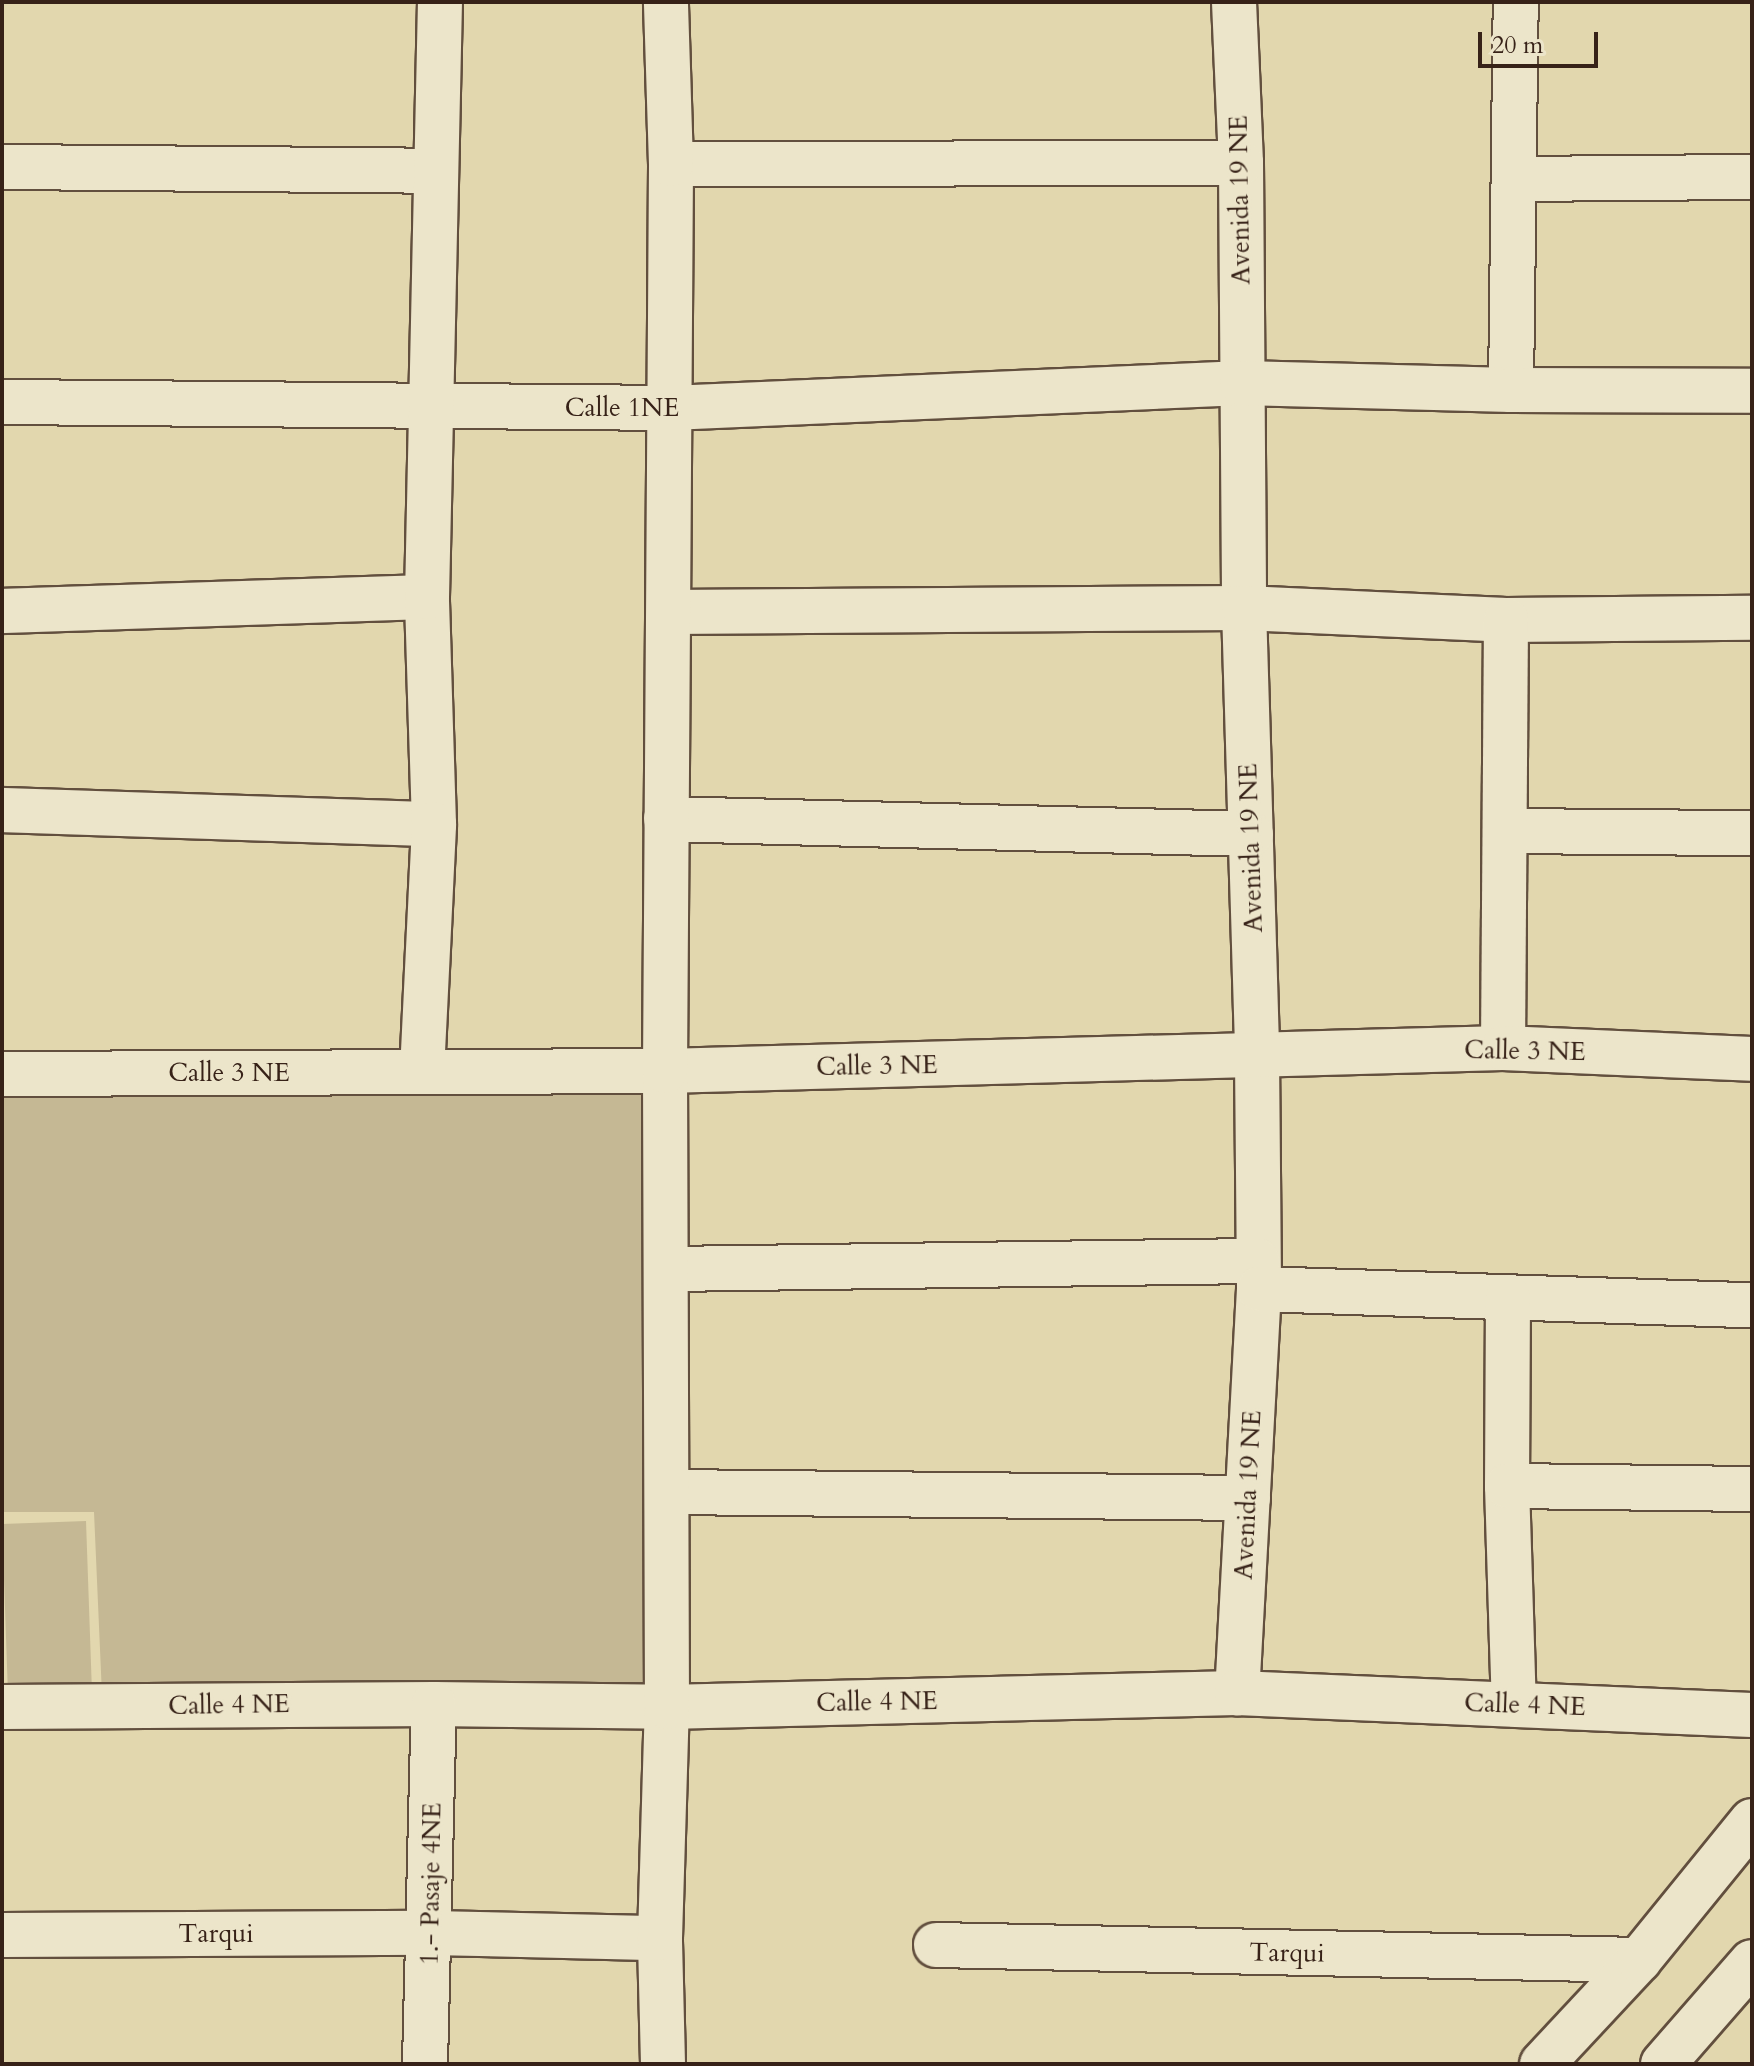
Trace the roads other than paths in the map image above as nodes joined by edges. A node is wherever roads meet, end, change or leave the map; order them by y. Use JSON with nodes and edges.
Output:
{"nodes":[{"id":1,"x":440,"y":2,"type":"edge"},
{"id":2,"x":666,"y":2,"type":"edge"},
{"id":3,"x":1234,"y":2,"type":"edge"},
{"id":4,"x":1516,"y":2,"type":"edge"},
{"id":5,"x":1241,"y":163,"type":"junction"},
{"id":6,"x":671,"y":164,"type":"junction"},
{"id":7,"x":2,"y":167,"type":"edge"},
{"id":8,"x":436,"y":171,"type":"junction"},
{"id":9,"x":1752,"y":177,"type":"edge"},
{"id":10,"x":1515,"y":179,"type":"junction"},
{"id":11,"x":1242,"y":383,"type":"junction"},
{"id":12,"x":1511,"y":390,"type":"junction"},
{"id":13,"x":1752,"y":391,"type":"edge"},
{"id":14,"x":2,"y":402,"type":"edge"},
{"id":15,"x":431,"y":408,"type":"junction"},
{"id":16,"x":670,"y":408,"type":"junction"},
{"id":17,"x":427,"y":597,"type":"junction"},
{"id":18,"x":1244,"y":608,"type":"junction"},
{"id":19,"x":2,"y":611,"type":"edge"},
{"id":20,"x":669,"y":612,"type":"junction"},
{"id":21,"x":1752,"y":618,"type":"edge"},
{"id":22,"x":1506,"y":620,"type":"junction"},
{"id":23,"x":2,"y":810,"type":"edge"},
{"id":24,"x":666,"y":819,"type":"junction"},
{"id":25,"x":434,"y":824,"type":"junction"},
{"id":26,"x":1505,"y":831,"type":"junction"},
{"id":27,"x":1752,"y":833,"type":"edge"},
{"id":28,"x":1251,"y":834,"type":"junction"},
{"id":29,"x":1503,"y":1048,"type":"junction"},
{"id":30,"x":1257,"y":1056,"type":"junction"},
{"id":31,"x":1752,"y":1059,"type":"edge"},
{"id":32,"x":665,"y":1071,"type":"junction"},
{"id":33,"x":422,"y":1072,"type":"junction"},
{"id":34,"x":2,"y":1074,"type":"edge"},
{"id":35,"x":668,"y":1269,"type":"junction"},
{"id":36,"x":1259,"y":1275,"type":"junction"},
{"id":37,"x":1508,"y":1297,"type":"junction"},
{"id":38,"x":1752,"y":1305,"type":"edge"},
{"id":39,"x":1507,"y":1486,"type":"junction"},
{"id":40,"x":1752,"y":1489,"type":"edge"},
{"id":41,"x":668,"y":1492,"type":"junction"},
{"id":42,"x":1248,"y":1498,"type":"junction"},
{"id":43,"x":1237,"y":1693,"type":"junction"},
{"id":44,"x":434,"y":1704,"type":"junction"},
{"id":45,"x":1514,"y":1704,"type":"junction"},
{"id":46,"x":2,"y":1707,"type":"edge"},
{"id":47,"x":667,"y":1707,"type":"junction"},
{"id":48,"x":1752,"y":1715,"type":"edge"},
{"id":49,"x":1752,"y":1821,"type":"edge"},
{"id":50,"x":431,"y":1933,"type":"junction"},
{"id":51,"x":2,"y":1935,"type":"edge"},
{"id":52,"x":660,"y":1938,"type":"junction"},
{"id":53,"x":936,"y":1945,"type":"dead end"},
{"id":54,"x":1639,"y":1960,"type":"junction"},
{"id":55,"x":1752,"y":1962,"type":"edge"},
{"id":56,"x":425,"y":2064,"type":"edge"},
{"id":57,"x":663,"y":2064,"type":"edge"},
{"id":58,"x":1542,"y":2064,"type":"edge"},
{"id":59,"x":1663,"y":2064,"type":"edge"}],
"edges":[{"from":1,"to":8,"type":"street"},
{"from":2,"to":6,"type":"street"},
{"from":3,"to":5,"type":"street","name":"Avenida 19 NE"},
{"from":4,"to":10,"type":"street"},
{"from":5,"to":6,"type":"street"},
{"from":5,"to":11,"type":"street","name":"Avenida 19 NE"},
{"from":6,"to":16,"type":"street"},
{"from":7,"to":8,"type":"street"},
{"from":8,"to":15,"type":"street"},
{"from":9,"to":10,"type":"street"},
{"from":10,"to":12,"type":"street"},
{"from":11,"to":12,"type":"street","name":"Calle 1NE"},
{"from":11,"to":16,"type":"street","name":"Calle 1NE"},
{"from":11,"to":18,"type":"street","name":"Avenida 19 NE"},
{"from":12,"to":13,"type":"street","name":"Calle 1NE"},
{"from":14,"to":15,"type":"street","name":"Calle 1NE"},
{"from":15,"to":16,"type":"street","name":"Calle 1NE"},
{"from":15,"to":17,"type":"street"},
{"from":16,"to":20,"type":"street"},
{"from":17,"to":19,"type":"street"},
{"from":17,"to":25,"type":"street"},
{"from":18,"to":20,"type":"street"},
{"from":18,"to":22,"type":"street"},
{"from":18,"to":28,"type":"street","name":"Avenida 19 NE"},
{"from":20,"to":24,"type":"street"},
{"from":21,"to":22,"type":"street"},
{"from":22,"to":26,"type":"street"},
{"from":23,"to":25,"type":"street"},
{"from":24,"to":28,"type":"street"},
{"from":24,"to":32,"type":"street"},
{"from":25,"to":33,"type":"street"},
{"from":26,"to":27,"type":"street"},
{"from":26,"to":29,"type":"street"},
{"from":28,"to":30,"type":"street","name":"Avenida 19 NE"},
{"from":29,"to":30,"type":"street","name":"Calle 3 NE"},
{"from":29,"to":31,"type":"street","name":"Calle 3 NE"},
{"from":30,"to":32,"type":"street","name":"Calle 3 NE"},
{"from":30,"to":36,"type":"street","name":"Avenida 19 NE"},
{"from":32,"to":33,"type":"street","name":"Calle 3 NE"},
{"from":32,"to":35,"type":"street"},
{"from":33,"to":34,"type":"street","name":"Calle 3 NE"},
{"from":35,"to":36,"type":"street"},
{"from":35,"to":41,"type":"street"},
{"from":36,"to":37,"type":"street"},
{"from":36,"to":42,"type":"street","name":"Avenida 19 NE"},
{"from":37,"to":38,"type":"street"},
{"from":37,"to":39,"type":"street"},
{"from":39,"to":40,"type":"street"},
{"from":39,"to":45,"type":"street"},
{"from":41,"to":42,"type":"street"},
{"from":41,"to":47,"type":"street"},
{"from":42,"to":43,"type":"street","name":"Avenida 19 NE"},
{"from":43,"to":45,"type":"street","name":"Calle 4 NE"},
{"from":43,"to":47,"type":"street","name":"Calle 4 NE"},
{"from":44,"to":46,"type":"street","name":"Calle 4 NE"},
{"from":44,"to":47,"type":"street","name":"Calle 4 NE"},
{"from":44,"to":50,"type":"street","name":"1.- Pasaje 4NE"},
{"from":45,"to":48,"type":"street","name":"Calle 4 NE"},
{"from":47,"to":52,"type":"street"},
{"from":49,"to":54,"type":"street"},
{"from":50,"to":51,"type":"street","name":"Tarqui"},
{"from":50,"to":52,"type":"street","name":"Tarqui"},
{"from":50,"to":56,"type":"street","name":"1.- Pasaje 4NE"},
{"from":52,"to":57,"type":"street"},
{"from":53,"to":54,"type":"street","name":"Tarqui"},
{"from":54,"to":58,"type":"street"},
{"from":55,"to":59,"type":"street"}]}
